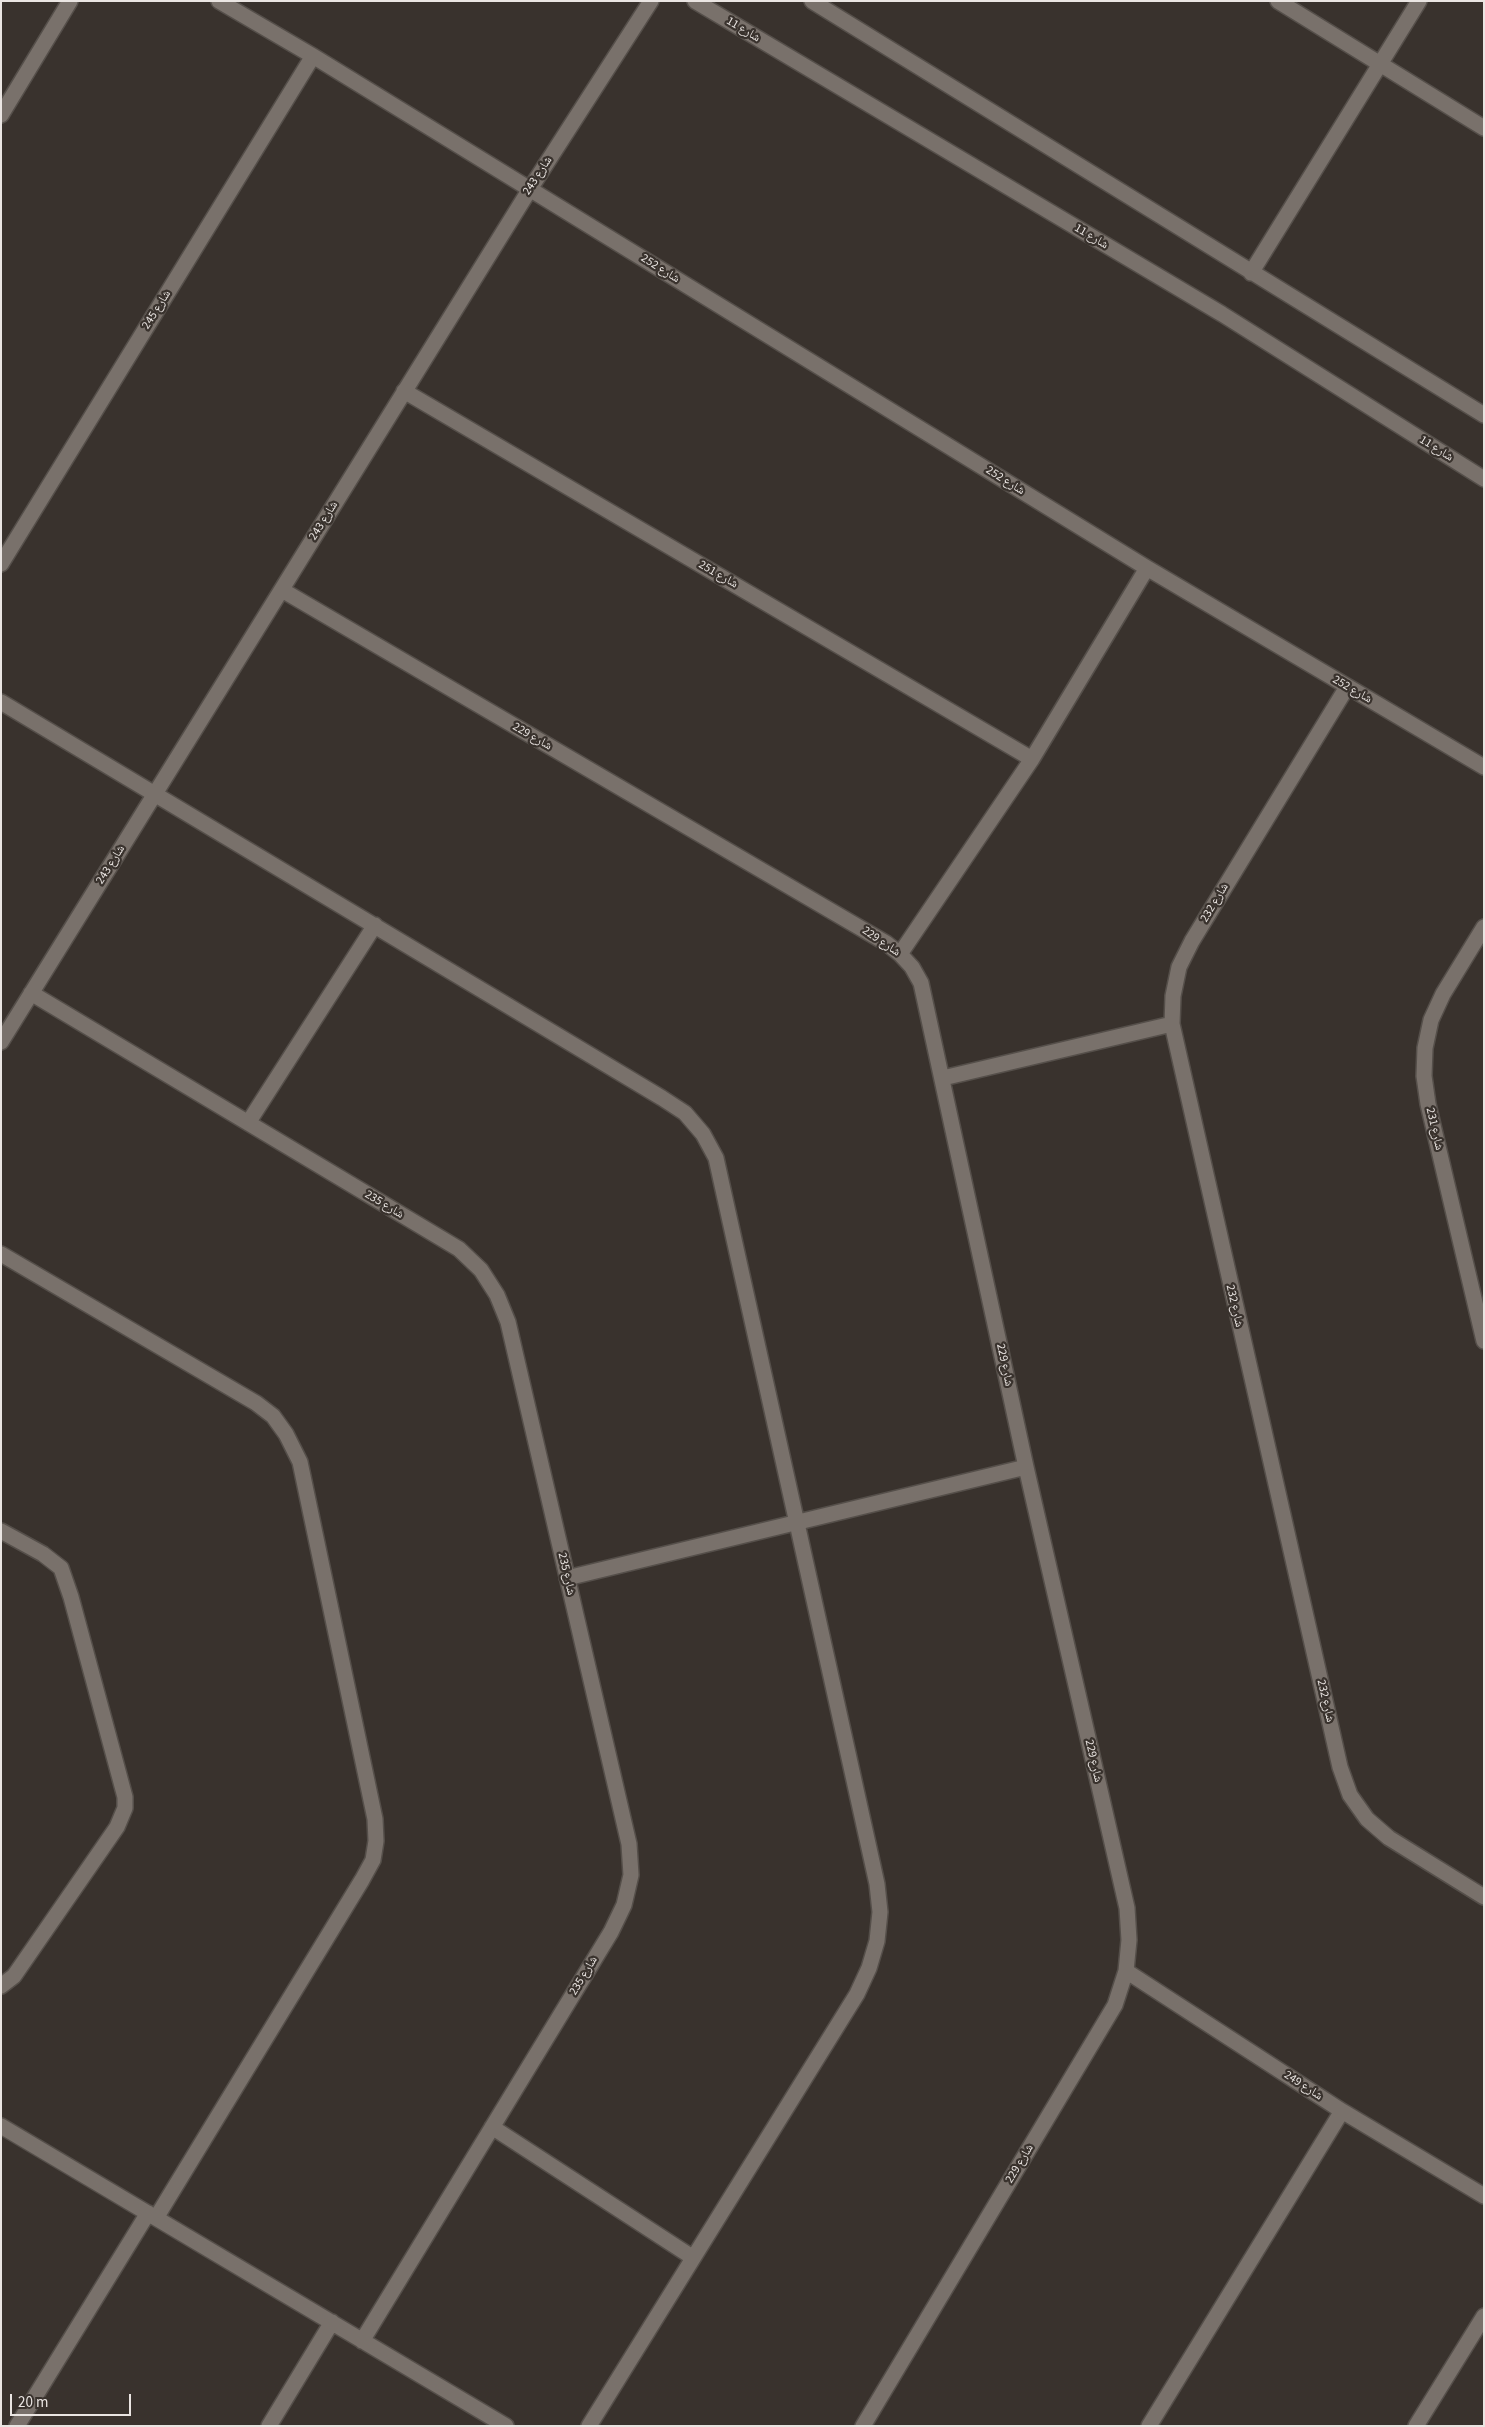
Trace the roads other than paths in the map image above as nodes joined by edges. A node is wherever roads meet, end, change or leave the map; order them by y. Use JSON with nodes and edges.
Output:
{"nodes":[{"id":1,"x":70,"y":1,"type":"edge"},
{"id":2,"x":219,"y":1,"type":"edge"},
{"id":3,"x":651,"y":1,"type":"edge"},
{"id":4,"x":695,"y":1,"type":"edge"},
{"id":5,"x":812,"y":1,"type":"edge"},
{"id":6,"x":1278,"y":1,"type":"edge"},
{"id":7,"x":1419,"y":1,"type":"edge"},
{"id":8,"x":313,"y":56,"type":"junction"},
{"id":9,"x":1380,"y":64,"type":"junction"},
{"id":10,"x":1,"y":115,"type":"edge"},
{"id":11,"x":1484,"y":128,"type":"edge"},
{"id":12,"x":530,"y":189,"type":"junction"},
{"id":13,"x":1251,"y":273,"type":"junction"},
{"id":14,"x":404,"y":391,"type":"junction"},
{"id":15,"x":1484,"y":415,"type":"edge"},
{"id":16,"x":1484,"y":479,"type":"edge"},
{"id":17,"x":1,"y":564,"type":"edge"},
{"id":18,"x":1147,"y":568,"type":"junction"},
{"id":19,"x":282,"y":590,"type":"junction"},
{"id":20,"x":1347,"y":687,"type":"junction"},
{"id":21,"x":1,"y":702,"type":"edge"},
{"id":22,"x":1032,"y":759,"type":"junction"},
{"id":23,"x":1484,"y":767,"type":"edge"},
{"id":24,"x":155,"y":794,"type":"junction"},
{"id":25,"x":375,"y":926,"type":"junction"},
{"id":26,"x":1484,"y":927,"type":"edge"},
{"id":27,"x":900,"y":954,"type":"junction"},
{"id":28,"x":31,"y":993,"type":"junction"},
{"id":29,"x":1172,"y":1024,"type":"junction"},
{"id":30,"x":1,"y":1042,"type":"edge"},
{"id":31,"x":943,"y":1078,"type":"junction"},
{"id":32,"x":248,"y":1124,"type":"junction"},
{"id":33,"x":1,"y":1254,"type":"edge"},
{"id":34,"x":1484,"y":1342,"type":"edge"},
{"id":35,"x":1026,"y":1466,"type":"junction"},
{"id":36,"x":798,"y":1522,"type":"junction"},
{"id":37,"x":1,"y":1531,"type":"edge"},
{"id":38,"x":567,"y":1578,"type":"junction"},
{"id":39,"x":1484,"y":1897,"type":"edge"},
{"id":40,"x":1126,"y":1971,"type":"junction"},
{"id":41,"x":1,"y":1986,"type":"edge"},
{"id":42,"x":1342,"y":2111,"type":"junction"},
{"id":43,"x":1,"y":2126,"type":"edge"},
{"id":44,"x":492,"y":2127,"type":"junction"},
{"id":45,"x":1484,"y":2196,"type":"edge"},
{"id":46,"x":152,"y":2216,"type":"junction"},
{"id":47,"x":692,"y":2257,"type":"junction"},
{"id":48,"x":1484,"y":2316,"type":"edge"},
{"id":49,"x":332,"y":2322,"type":"junction"},
{"id":50,"x":362,"y":2341,"type":"junction"},
{"id":51,"x":17,"y":2426,"type":"edge"},
{"id":52,"x":269,"y":2426,"type":"edge"},
{"id":53,"x":506,"y":2426,"type":"edge"},
{"id":54,"x":588,"y":2426,"type":"edge"},
{"id":55,"x":863,"y":2426,"type":"edge"},
{"id":56,"x":1149,"y":2426,"type":"edge"},
{"id":57,"x":1416,"y":2426,"type":"edge"}],
"edges":[{"from":1,"to":10,"type":"street"},
{"from":2,"to":8,"type":"street","name":"شارع 252"},
{"from":3,"to":12,"type":"street","name":"شارع 243"},
{"from":4,"to":16,"type":"street","name":"شارع 11"},
{"from":5,"to":13,"type":"street"},
{"from":6,"to":9,"type":"street"},
{"from":7,"to":9,"type":"street"},
{"from":8,"to":12,"type":"street","name":"شارع 252"},
{"from":8,"to":17,"type":"street","name":"شارع 245"},
{"from":9,"to":11,"type":"street"},
{"from":9,"to":13,"type":"street"},
{"from":12,"to":14,"type":"street","name":"شارع 243"},
{"from":12,"to":18,"type":"street","name":"شارع 252"},
{"from":13,"to":15,"type":"street"},
{"from":14,"to":19,"type":"street","name":"شارع 243"},
{"from":14,"to":22,"type":"street","name":"شارع 251"},
{"from":18,"to":20,"type":"street","name":"شارع 252"},
{"from":18,"to":22,"type":"street"},
{"from":19,"to":24,"type":"street","name":"شارع 243"},
{"from":19,"to":27,"type":"street","name":"شارع 229"},
{"from":20,"to":23,"type":"street","name":"شارع 252"},
{"from":20,"to":29,"type":"street","name":"شارع 232"},
{"from":21,"to":24,"type":"street"},
{"from":22,"to":27,"type":"street"},
{"from":24,"to":25,"type":"street"},
{"from":24,"to":28,"type":"street","name":"شارع 243"},
{"from":25,"to":32,"type":"street"},
{"from":25,"to":36,"type":"street"},
{"from":26,"to":34,"type":"street","name":"شارع 231"},
{"from":27,"to":31,"type":"street","name":"شارع 229"},
{"from":28,"to":30,"type":"street","name":"شارع 243"},
{"from":28,"to":32,"type":"street","name":"شارع 235"},
{"from":29,"to":31,"type":"street"},
{"from":29,"to":39,"type":"street","name":"شارع 232"},
{"from":31,"to":35,"type":"street","name":"شارع 229"},
{"from":32,"to":38,"type":"street","name":"شارع 235"},
{"from":33,"to":46,"type":"street"},
{"from":35,"to":36,"type":"street"},
{"from":35,"to":40,"type":"street","name":"شارع 229"},
{"from":36,"to":38,"type":"street"},
{"from":36,"to":47,"type":"street"},
{"from":37,"to":41,"type":"street"},
{"from":38,"to":44,"type":"street","name":"شارع 235"},
{"from":40,"to":42,"type":"street","name":"شارع 249"},
{"from":40,"to":55,"type":"street","name":"شارع 229"},
{"from":42,"to":45,"type":"street","name":"شارع 249"},
{"from":42,"to":56,"type":"street"},
{"from":43,"to":46,"type":"street"},
{"from":44,"to":47,"type":"street"},
{"from":44,"to":50,"type":"street","name":"شارع 235"},
{"from":46,"to":49,"type":"street"},
{"from":46,"to":51,"type":"street"},
{"from":47,"to":54,"type":"street"},
{"from":48,"to":57,"type":"street"},
{"from":49,"to":50,"type":"street"},
{"from":49,"to":52,"type":"street"},
{"from":50,"to":53,"type":"street"}]}
